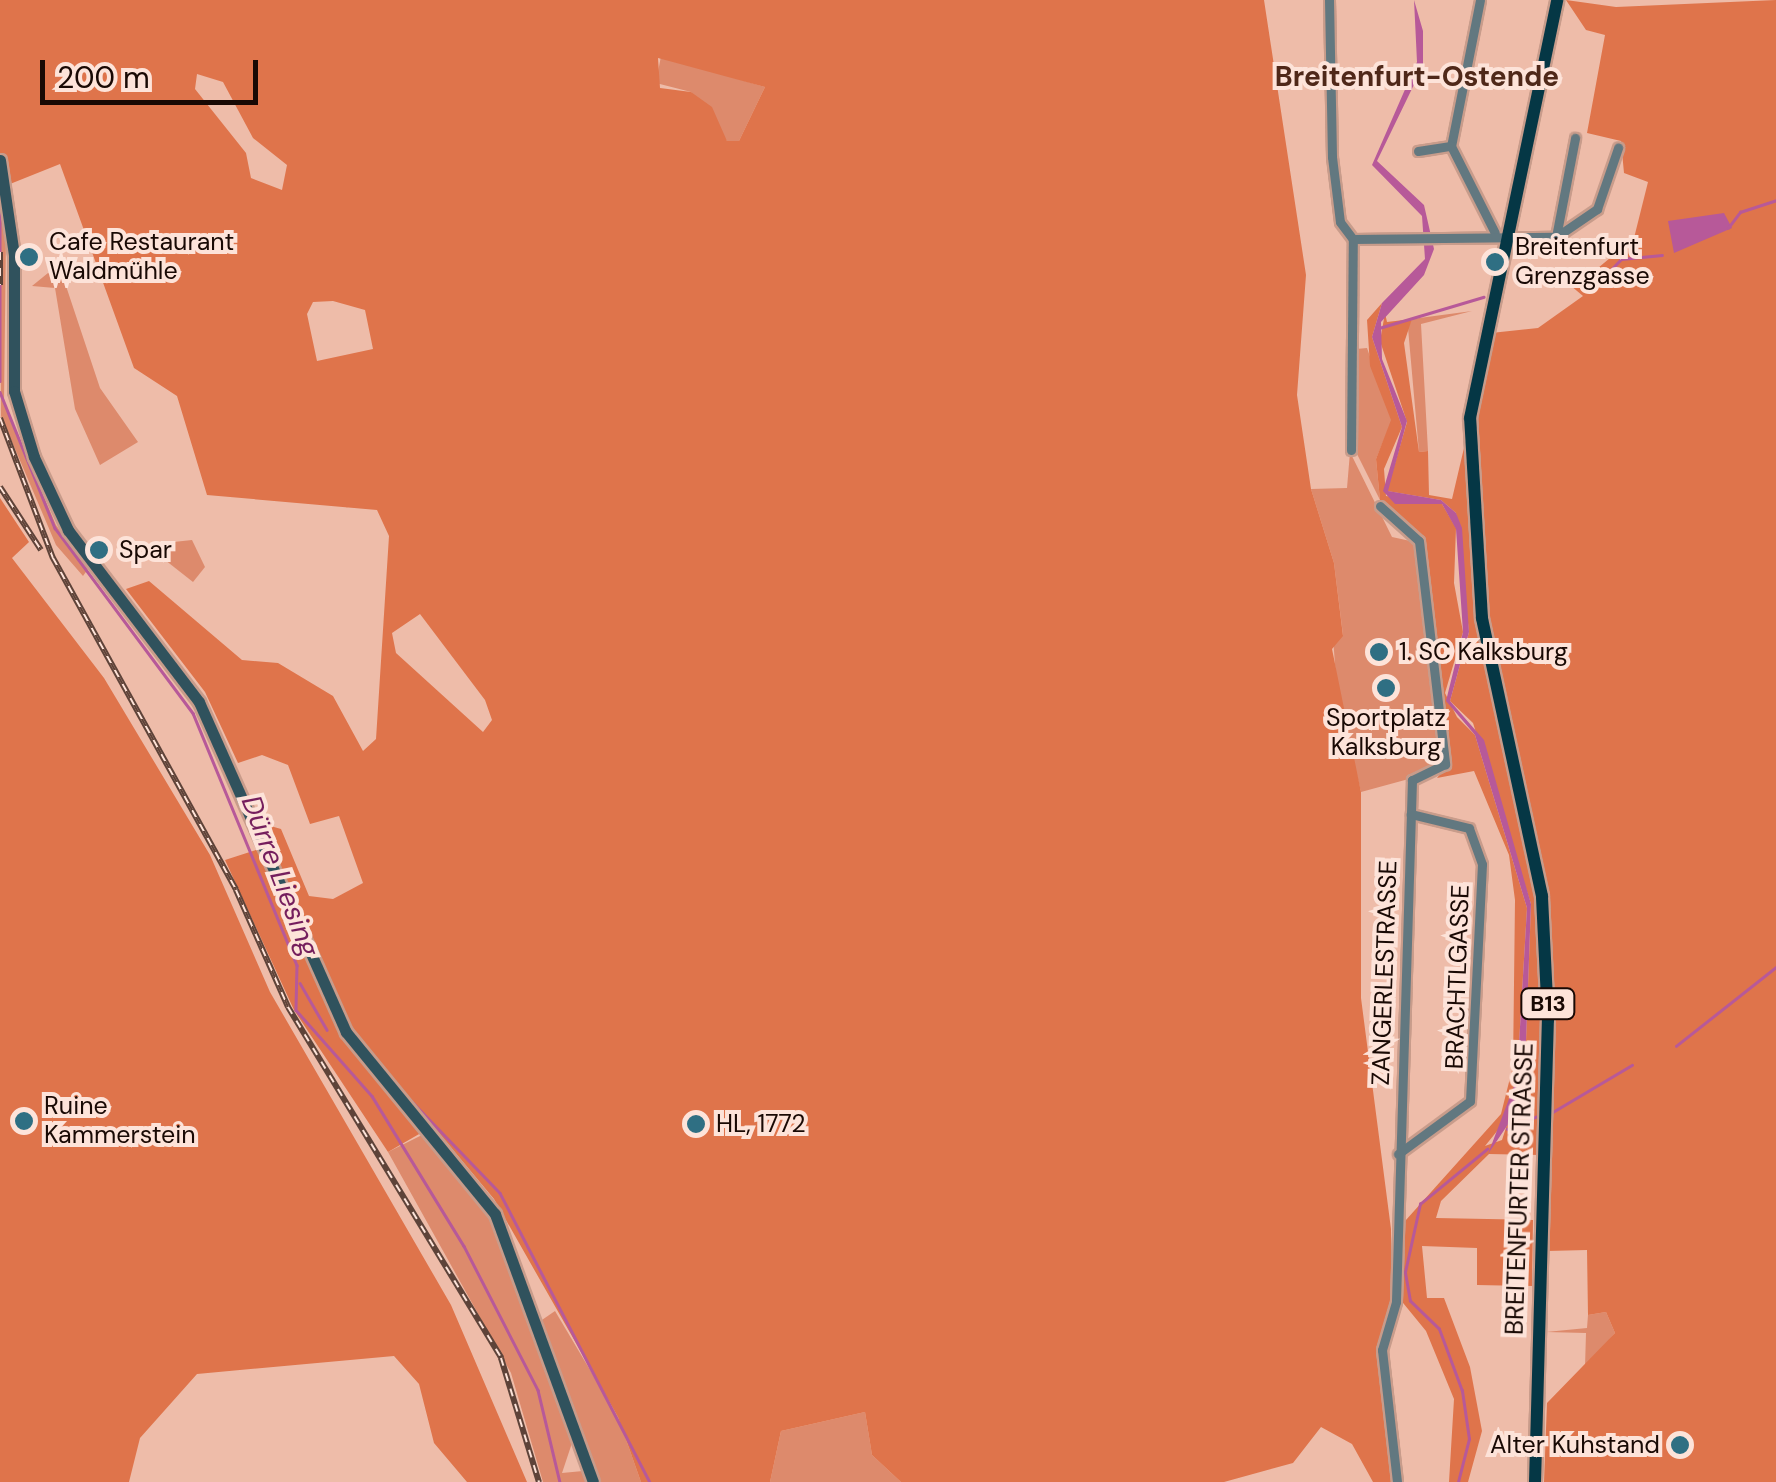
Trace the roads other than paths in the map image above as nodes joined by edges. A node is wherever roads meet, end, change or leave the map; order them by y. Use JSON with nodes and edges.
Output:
{"nodes":[{"id":1,"x":1329,"y":0,"type":"edge"},
{"id":2,"x":1480,"y":0,"type":"edge"},
{"id":3,"x":1558,"y":0,"type":"edge"},
{"id":4,"x":1575,"y":138,"type":"dead end"},
{"id":5,"x":1451,"y":146,"type":"junction"},
{"id":6,"x":1618,"y":148,"type":"dead end"},
{"id":7,"x":1418,"y":151,"type":"dead end"},
{"id":8,"x":1,"y":165,"type":"edge"},
{"id":9,"x":1502,"y":235,"type":"junction"},
{"id":10,"x":1556,"y":237,"type":"junction"},
{"id":11,"x":1353,"y":238,"type":"junction"},
{"id":12,"x":1352,"y":450,"type":"dead end"},
{"id":13,"x":1380,"y":506,"type":"dead end"},
{"id":14,"x":1411,"y":814,"type":"junction"},
{"id":15,"x":1398,"y":1154,"type":"junction"},
{"id":16,"x":593,"y":1482,"type":"edge"},
{"id":17,"x":1397,"y":1482,"type":"edge"},
{"id":18,"x":1535,"y":1482,"type":"edge"}],
"edges":[{"from":1,"to":11,"type":"street"},
{"from":2,"to":5,"type":"street"},
{"from":3,"to":9,"type":"main road","number":"B13"},
{"from":4,"to":10,"type":"street"},
{"from":5,"to":7,"type":"street"},
{"from":5,"to":9,"type":"street"},
{"from":6,"to":10,"type":"street"},
{"from":8,"to":16,"type":"main road"},
{"from":9,"to":10,"type":"street"},
{"from":9,"to":11,"type":"street"},
{"from":9,"to":18,"type":"main road","name":"BREITENFURTER STRASSE","number":"B13"},
{"from":11,"to":12,"type":"street"},
{"from":13,"to":14,"type":"street","name":"ZANGERLESTRASSE"},
{"from":14,"to":15,"type":"street","name":"ZANGERLESTRASSE"},
{"from":14,"to":15,"type":"street","name":"BRACHTLGASSE"},
{"from":15,"to":17,"type":"street","name":"ZANGERLESTRASSE"}]}
